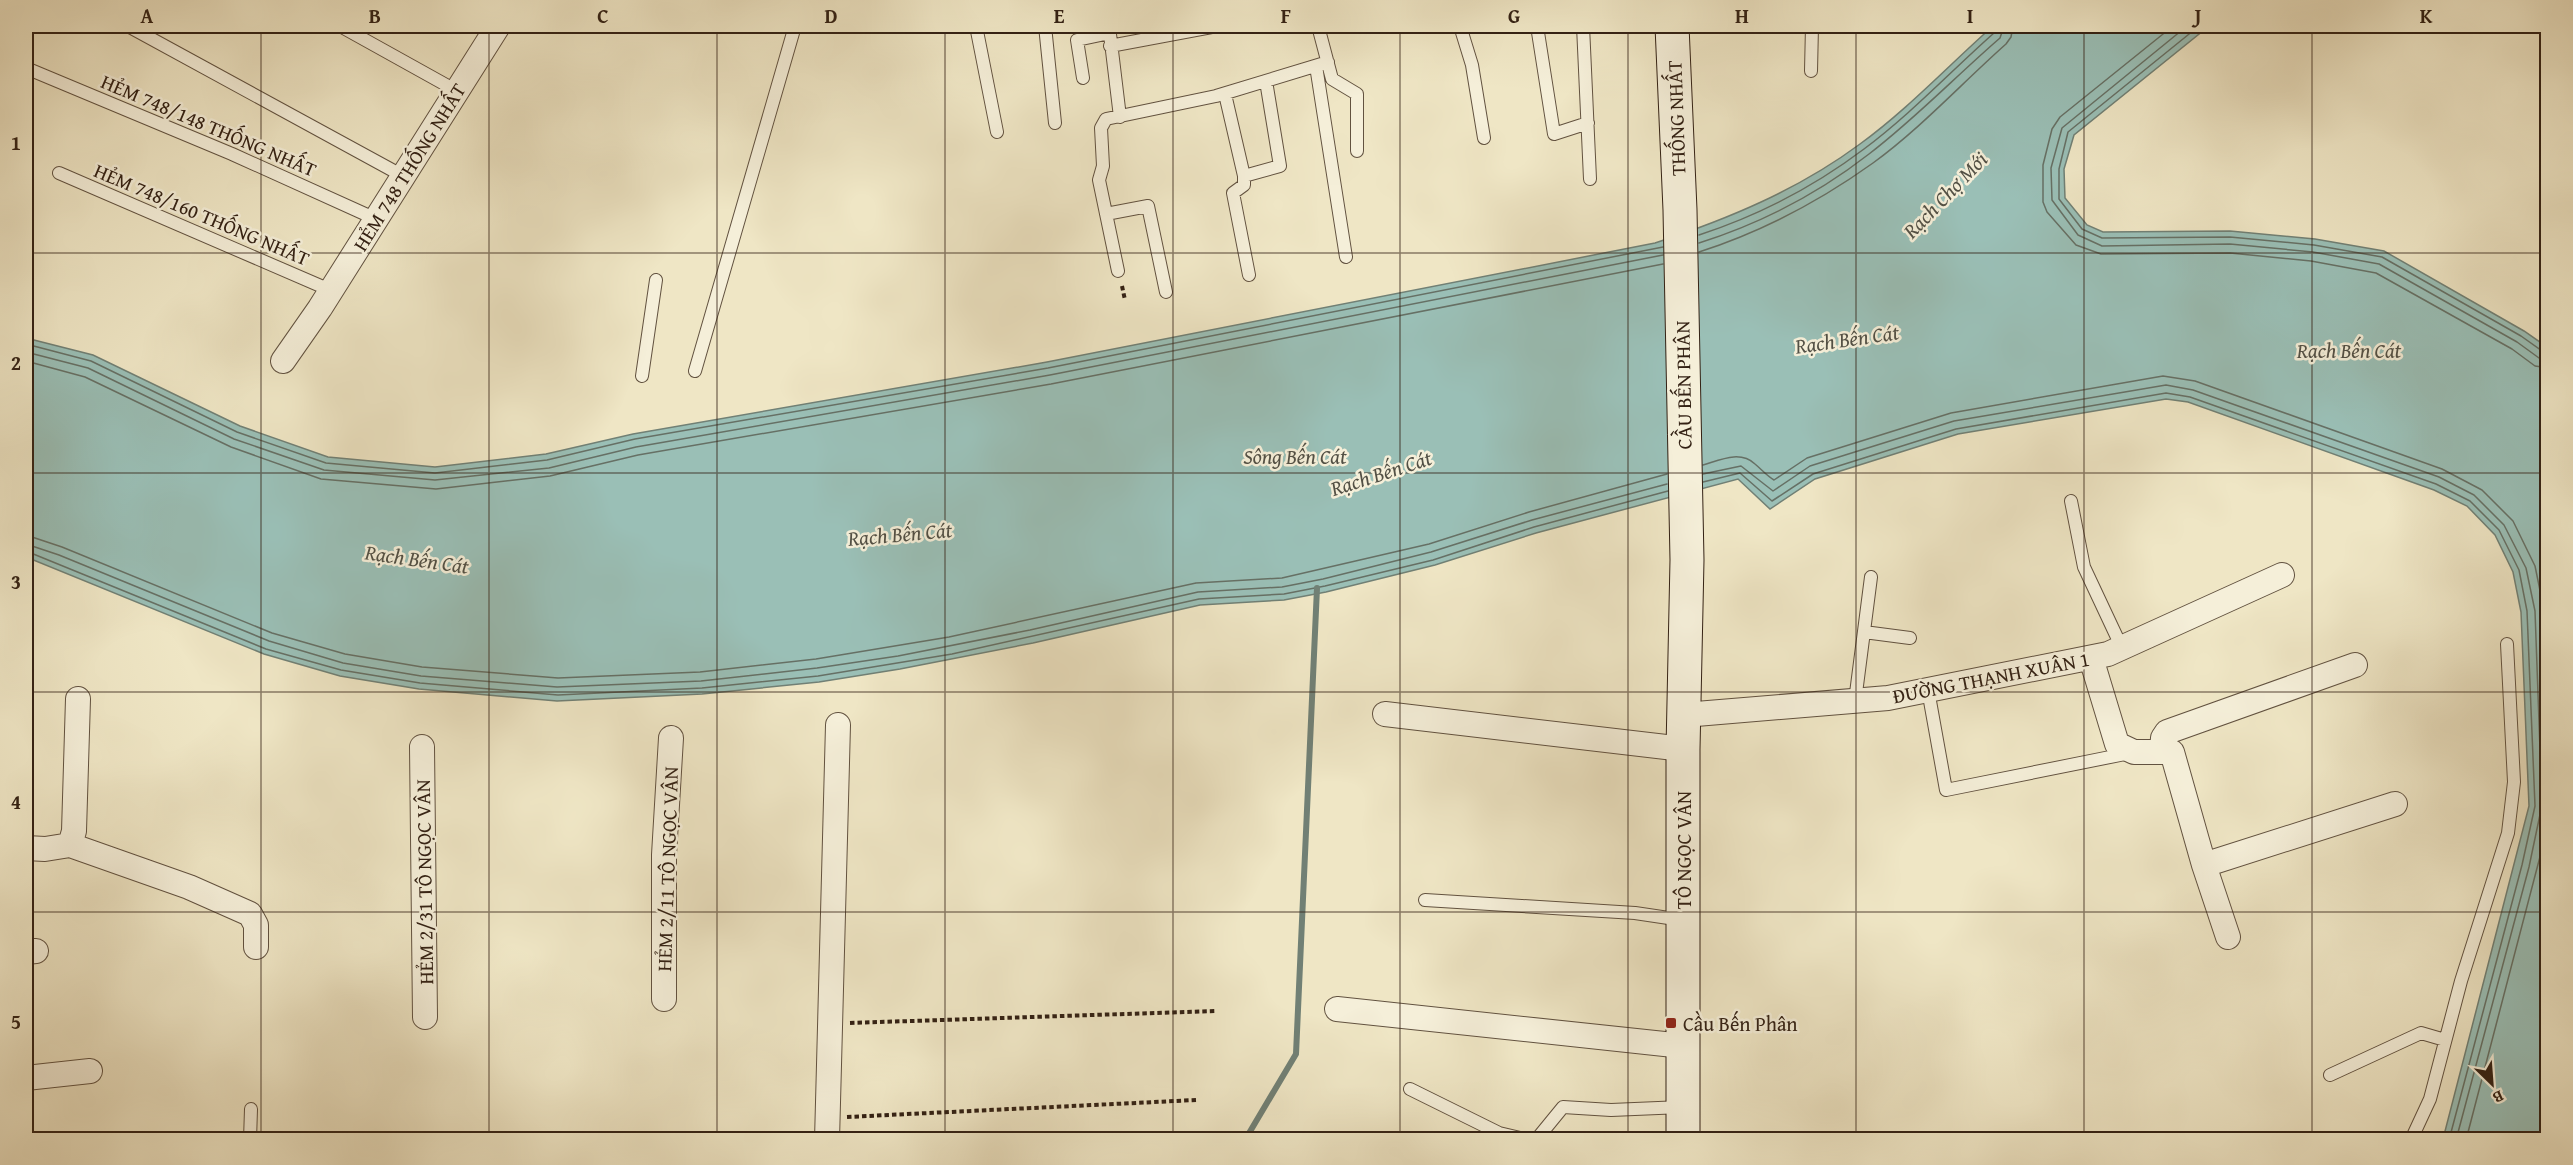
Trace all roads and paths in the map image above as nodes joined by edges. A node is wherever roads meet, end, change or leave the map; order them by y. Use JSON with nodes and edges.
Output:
{"nodes":[{"id":1,"x":128,"y":26,"type":"edge"},
{"id":2,"x":340,"y":26,"type":"edge"},
{"id":3,"x":498,"y":26,"type":"edge"},
{"id":4,"x":795,"y":26,"type":"edge"},
{"id":5,"x":976,"y":26,"type":"edge"},
{"id":6,"x":1045,"y":26,"type":"edge"},
{"id":7,"x":1217,"y":26,"type":"edge"},
{"id":8,"x":1318,"y":26,"type":"edge"},
{"id":9,"x":1460,"y":26,"type":"edge"},
{"id":10,"x":1537,"y":26,"type":"edge"},
{"id":11,"x":1583,"y":26,"type":"edge"},
{"id":12,"x":1672,"y":26,"type":"edge"},
{"id":13,"x":1812,"y":26,"type":"edge"},
{"id":14,"x":1110,"y":29,"type":"edge"},
{"id":15,"x":1110,"y":46,"type":"junction"},
{"id":16,"x":1322,"y":64,"type":"junction"},
{"id":17,"x":26,"y":68,"type":"edge"},
{"id":18,"x":1811,"y":71,"type":"dead end"},
{"id":19,"x":1083,"y":78,"type":"dead end"},
{"id":20,"x":1266,"y":81,"type":"junction"},
{"id":21,"x":456,"y":91,"type":"junction"},
{"id":22,"x":1225,"y":94,"type":"junction"},
{"id":23,"x":1120,"y":117,"type":"junction"},
{"id":24,"x":1055,"y":123,"type":"dead end"},
{"id":25,"x":1588,"y":123,"type":"junction"},
{"id":26,"x":997,"y":132,"type":"dead end"},
{"id":27,"x":1484,"y":138,"type":"dead end"},
{"id":28,"x":1357,"y":151,"type":"dead end"},
{"id":29,"x":59,"y":172,"type":"dead end"},
{"id":30,"x":403,"y":176,"type":"junction"},
{"id":31,"x":1244,"y":176,"type":"junction"},
{"id":32,"x":1590,"y":179,"type":"dead end"},
{"id":33,"x":1680,"y":210,"type":"joint"},
{"id":34,"x":1106,"y":214,"type":"junction"},
{"id":35,"x":376,"y":219,"type":"junction"},
{"id":36,"x":1346,"y":257,"type":"dead end"},
{"id":37,"x":1118,"y":271,"type":"dead end"},
{"id":38,"x":1249,"y":275,"type":"dead end"},
{"id":39,"x":656,"y":280,"type":"dead end"},
{"id":40,"x":1166,"y":292,"type":"dead end"},
{"id":41,"x":325,"y":299,"type":"junction"},
{"id":42,"x":283,"y":360,"type":"dead end"},
{"id":43,"x":695,"y":371,"type":"dead end"},
{"id":44,"x":642,"y":375,"type":"dead end"},
{"id":45,"x":2071,"y":501,"type":"dead end"},
{"id":46,"x":1686,"y":560,"type":"joint"},
{"id":47,"x":2282,"y":575,"type":"dead end"},
{"id":48,"x":1871,"y":577,"type":"dead end"},
{"id":49,"x":1864,"y":632,"type":"junction"},
{"id":50,"x":1910,"y":638,"type":"dead end"},
{"id":51,"x":2507,"y":644,"type":"dead end"},
{"id":52,"x":2122,"y":648,"type":"junction"},
{"id":53,"x":2091,"y":658,"type":"junction"},
{"id":54,"x":2355,"y":665,"type":"dead end"},
{"id":55,"x":1928,"y":690,"type":"junction"},
{"id":56,"x":78,"y":699,"type":"dead end"},
{"id":57,"x":1855,"y":701,"type":"junction"},
{"id":58,"x":1385,"y":714,"type":"dead end"},
{"id":59,"x":1684,"y":715,"type":"junction"},
{"id":60,"x":838,"y":725,"type":"dead end"},
{"id":61,"x":671,"y":738,"type":"dead end"},
{"id":62,"x":422,"y":747,"type":"dead end"},
{"id":63,"x":1683,"y":749,"type":"junction"},
{"id":64,"x":2162,"y":751,"type":"junction"},
{"id":65,"x":2134,"y":752,"type":"junction"},
{"id":66,"x":2395,"y":804,"type":"dead end"},
{"id":67,"x":70,"y":845,"type":"junction"},
{"id":68,"x":26,"y":848,"type":"edge"},
{"id":69,"x":2204,"y":865,"type":"junction"},
{"id":70,"x":1425,"y":900,"type":"dead end"},
{"id":71,"x":1683,"y":920,"type":"junction"},
{"id":72,"x":2228,"y":937,"type":"dead end"},
{"id":73,"x":256,"y":946,"type":"dead end"},
{"id":74,"x":664,"y":999,"type":"dead end"},
{"id":75,"x":1337,"y":1009,"type":"dead end"},
{"id":76,"x":1215,"y":1011,"type":"dead end"},
{"id":77,"x":425,"y":1017,"type":"dead end"},
{"id":78,"x":832,"y":1023,"type":"junction"},
{"id":79,"x":2445,"y":1040,"type":"junction"},
{"id":80,"x":1683,"y":1046,"type":"junction"},
{"id":81,"x":90,"y":1071,"type":"dead end"},
{"id":82,"x":2330,"y":1075,"type":"dead end"},
{"id":83,"x":26,"y":1078,"type":"edge"},
{"id":84,"x":1410,"y":1089,"type":"dead end"},
{"id":85,"x":1196,"y":1100,"type":"dead end"},
{"id":86,"x":1683,"y":1107,"type":"junction"},
{"id":87,"x":251,"y":1108,"type":"dead end"},
{"id":88,"x":828,"y":1129,"type":"edge"},
{"id":89,"x":250,"y":1140,"type":"edge"},
{"id":90,"x":1528,"y":1140,"type":"edge"},
{"id":91,"x":1536,"y":1140,"type":"edge"},
{"id":92,"x":1683,"y":1140,"type":"edge"},
{"id":93,"x":2411,"y":1140,"type":"edge"}],
"edges":[{"from":1,"to":30,"type":"lane"},
{"from":2,"to":21,"type":"lane"},
{"from":3,"to":21,"type":"street","name":"HẺM 748 THỐNG NHẤT"},
{"from":4,"to":43,"type":"lane"},
{"from":5,"to":26,"type":"lane"},
{"from":6,"to":24,"type":"lane"},
{"from":7,"to":15,"type":"lane"},
{"from":8,"to":16,"type":"lane"},
{"from":9,"to":27,"type":"lane"},
{"from":10,"to":25,"type":"lane"},
{"from":11,"to":25,"type":"lane"},
{"from":12,"to":33,"type":"main road","name":"THỐNG NHẤT"},
{"from":13,"to":18,"type":"lane"},
{"from":14,"to":15,"type":"lane"},
{"from":14,"to":19,"type":"lane"},
{"from":15,"to":23,"type":"lane"},
{"from":16,"to":20,"type":"lane"},
{"from":16,"to":28,"type":"lane"},
{"from":16,"to":36,"type":"lane"},
{"from":17,"to":35,"type":"lane","name":"HẺM 748/148 THỐNG NHẤT"},
{"from":20,"to":22,"type":"lane"},
{"from":20,"to":31,"type":"lane"},
{"from":21,"to":30,"type":"street","name":"HẺM 748 THỐNG NHẤT"},
{"from":22,"to":23,"type":"lane"},
{"from":22,"to":31,"type":"lane"},
{"from":23,"to":34,"type":"lane"},
{"from":25,"to":32,"type":"lane"},
{"from":29,"to":41,"type":"lane","name":"HẺM 748/160 THỐNG NHẤT"},
{"from":30,"to":35,"type":"street","name":"HẺM 748 THỐNG NHẤT"},
{"from":31,"to":38,"type":"lane"},
{"from":33,"to":46,"type":"main road","name":"CẦU BẾN PHÂN"},
{"from":34,"to":37,"type":"lane"},
{"from":34,"to":40,"type":"lane"},
{"from":35,"to":41,"type":"street","name":"HẺM 748 THỐNG NHẤT"},
{"from":39,"to":44,"type":"lane"},
{"from":41,"to":42,"type":"street","name":"HẺM 748 THỐNG NHẤT"},
{"from":45,"to":52,"type":"lane"},
{"from":46,"to":59,"type":"main road","name":"TÔ NGỌC VÂN"},
{"from":47,"to":52,"type":"street","name":"ĐƯỜNG THẠNH XUÂN 1"},
{"from":48,"to":49,"type":"lane"},
{"from":49,"to":50,"type":"lane"},
{"from":49,"to":57,"type":"lane"},
{"from":51,"to":79,"type":"lane"},
{"from":52,"to":53,"type":"street","name":"ĐƯỜNG THẠNH XUÂN 1"},
{"from":53,"to":55,"type":"street","name":"ĐƯỜNG THẠNH XUÂN 1"},
{"from":53,"to":65,"type":"street"},
{"from":54,"to":64,"type":"street"},
{"from":55,"to":57,"type":"street","name":"ĐƯỜNG THẠNH XUÂN 1"},
{"from":55,"to":65,"type":"lane"},
{"from":56,"to":67,"type":"street"},
{"from":57,"to":59,"type":"street","name":"ĐƯỜNG THẠNH XUÂN 1"},
{"from":58,"to":63,"type":"street"},
{"from":59,"to":63,"type":"main road","name":"TÔ NGỌC VÂN"},
{"from":60,"to":78,"type":"street"},
{"from":61,"to":74,"type":"street","name":"HẺM 2/11 TÔ NGỌC VÂN"},
{"from":62,"to":77,"type":"street","name":"HẺM 2/31 TÔ NGỌC VÂN"},
{"from":63,"to":71,"type":"main road","name":"TÔ NGỌC VÂN"},
{"from":64,"to":65,"type":"street"},
{"from":64,"to":69,"type":"street"},
{"from":66,"to":69,"type":"street"},
{"from":67,"to":68,"type":"street"},
{"from":67,"to":73,"type":"street"},
{"from":69,"to":72,"type":"street"},
{"from":70,"to":71,"type":"lane"},
{"from":71,"to":80,"type":"main road","name":"TÔ NGỌC VÂN"},
{"from":75,"to":80,"type":"street"},
{"from":76,"to":78,"type":"path"},
{"from":78,"to":88,"type":"street"},
{"from":79,"to":82,"type":"lane"},
{"from":79,"to":93,"type":"lane"},
{"from":80,"to":86,"type":"main road","name":"TÔ NGỌC VÂN"},
{"from":81,"to":83,"type":"street"},
{"from":84,"to":90,"type":"lane"},
{"from":85,"to":88,"type":"path"},
{"from":86,"to":91,"type":"lane"},
{"from":86,"to":92,"type":"main road","name":"TÔ NGỌC VÂN"},
{"from":87,"to":89,"type":"lane"}]}
